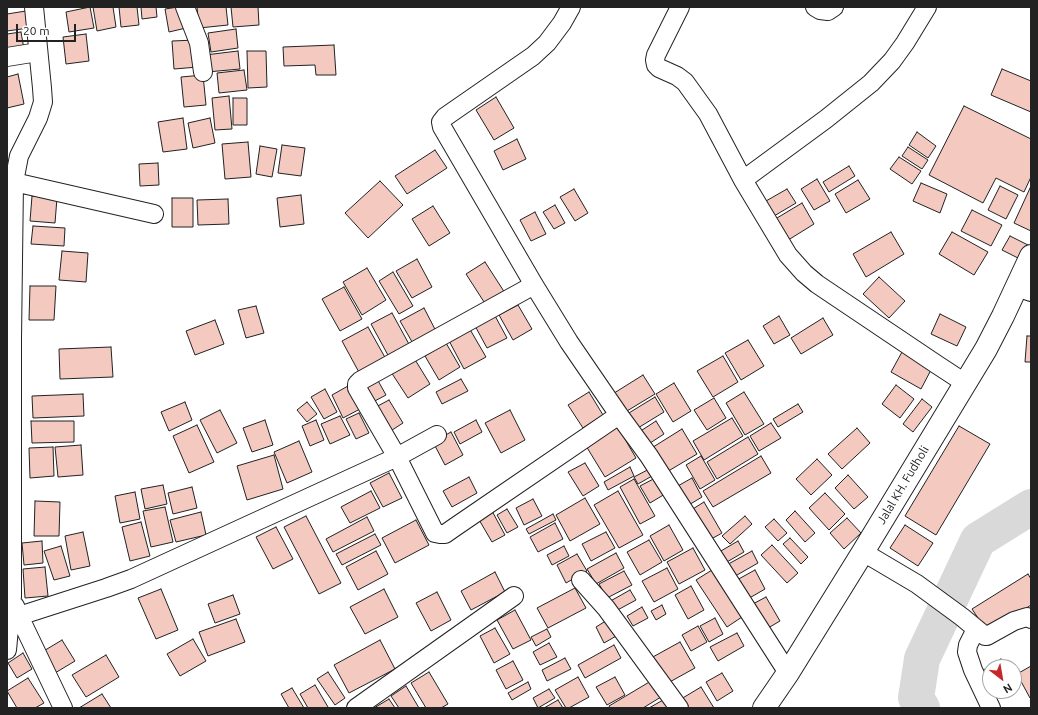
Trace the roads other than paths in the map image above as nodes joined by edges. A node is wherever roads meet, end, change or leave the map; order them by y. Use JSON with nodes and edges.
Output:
{"nodes":[{"id":1,"x":185,"y":7,"type":"edge"},
{"id":2,"x":571,"y":7,"type":"edge"},
{"id":3,"x":680,"y":7,"type":"edge"},
{"id":4,"x":814,"y":7,"type":"edge"},
{"id":5,"x":834,"y":7,"type":"edge"},
{"id":6,"x":927,"y":7,"type":"edge"},
{"id":7,"x":36,"y":8,"type":"edge"},
{"id":8,"x":38,"y":52,"type":"junction"},
{"id":9,"x":7,"y":57,"type":"edge"},
{"id":10,"x":203,"y":72,"type":"dead end"},
{"id":11,"x":13,"y":159,"type":"edge"},
{"id":12,"x":743,"y":180,"type":"junction"},
{"id":13,"x":14,"y":182,"type":"junction"},
{"id":14,"x":154,"y":214,"type":"dead end"},
{"id":15,"x":1031,"y":256,"type":"edge"},
{"id":16,"x":534,"y":285,"type":"junction"},
{"id":17,"x":1024,"y":290,"type":"edge"},
{"id":18,"x":10,"y":340,"type":"edge"},
{"id":19,"x":965,"y":383,"type":"junction"},
{"id":20,"x":619,"y":415,"type":"junction"},
{"id":21,"x":437,"y":435,"type":"dead end"},
{"id":22,"x":397,"y":457,"type":"junction"},
{"id":23,"x":863,"y":552,"type":"junction"},
{"id":24,"x":581,"y":580,"type":"dead end"},
{"id":25,"x":12,"y":596,"type":"junction"},
{"id":26,"x":514,"y":596,"type":"dead end"},
{"id":27,"x":19,"y":616,"type":"junction"},
{"id":28,"x":1031,"y":618,"type":"edge"},
{"id":29,"x":976,"y":628,"type":"junction"},
{"id":30,"x":7,"y":650,"type":"edge"},
{"id":31,"x":788,"y":673,"type":"junction"},
{"id":32,"x":63,"y":708,"type":"edge"},
{"id":33,"x":356,"y":708,"type":"edge"},
{"id":34,"x":679,"y":708,"type":"edge"},
{"id":35,"x":764,"y":708,"type":"edge"},
{"id":36,"x":991,"y":708,"type":"edge"}],
"edges":[{"from":1,"to":10,"type":"street"},
{"from":2,"to":16,"type":"street"},
{"from":3,"to":12,"type":"street"},
{"from":4,"to":5,"type":"street"},
{"from":6,"to":12,"type":"street"},
{"from":7,"to":8,"type":"street"},
{"from":8,"to":9,"type":"street"},
{"from":8,"to":11,"type":"street"},
{"from":11,"to":13,"type":"street"},
{"from":12,"to":19,"type":"street"},
{"from":13,"to":14,"type":"street"},
{"from":13,"to":18,"type":"street"},
{"from":15,"to":17,"type":"main road","name":"Jalal KH. Fudholi"},
{"from":16,"to":20,"type":"street"},
{"from":16,"to":22,"type":"street"},
{"from":17,"to":19,"type":"main road","name":"Jalal KH. Fudholi"},
{"from":18,"to":25,"type":"street"},
{"from":19,"to":23,"type":"main road","name":"Jalal KH. Fudholi"},
{"from":20,"to":22,"type":"street"},
{"from":20,"to":31,"type":"street"},
{"from":21,"to":22,"type":"street"},
{"from":22,"to":27,"type":"street"},
{"from":23,"to":29,"type":"street"},
{"from":23,"to":31,"type":"main road","name":"Jalal KH. Fudholi"},
{"from":24,"to":34,"type":"street"},
{"from":25,"to":27,"type":"street"},
{"from":25,"to":30,"type":"street"},
{"from":26,"to":33,"type":"street"},
{"from":27,"to":32,"type":"street"},
{"from":28,"to":29,"type":"street"},
{"from":29,"to":36,"type":"street"},
{"from":31,"to":35,"type":"main road","name":"Jalal KH. Fudholi"}]}
